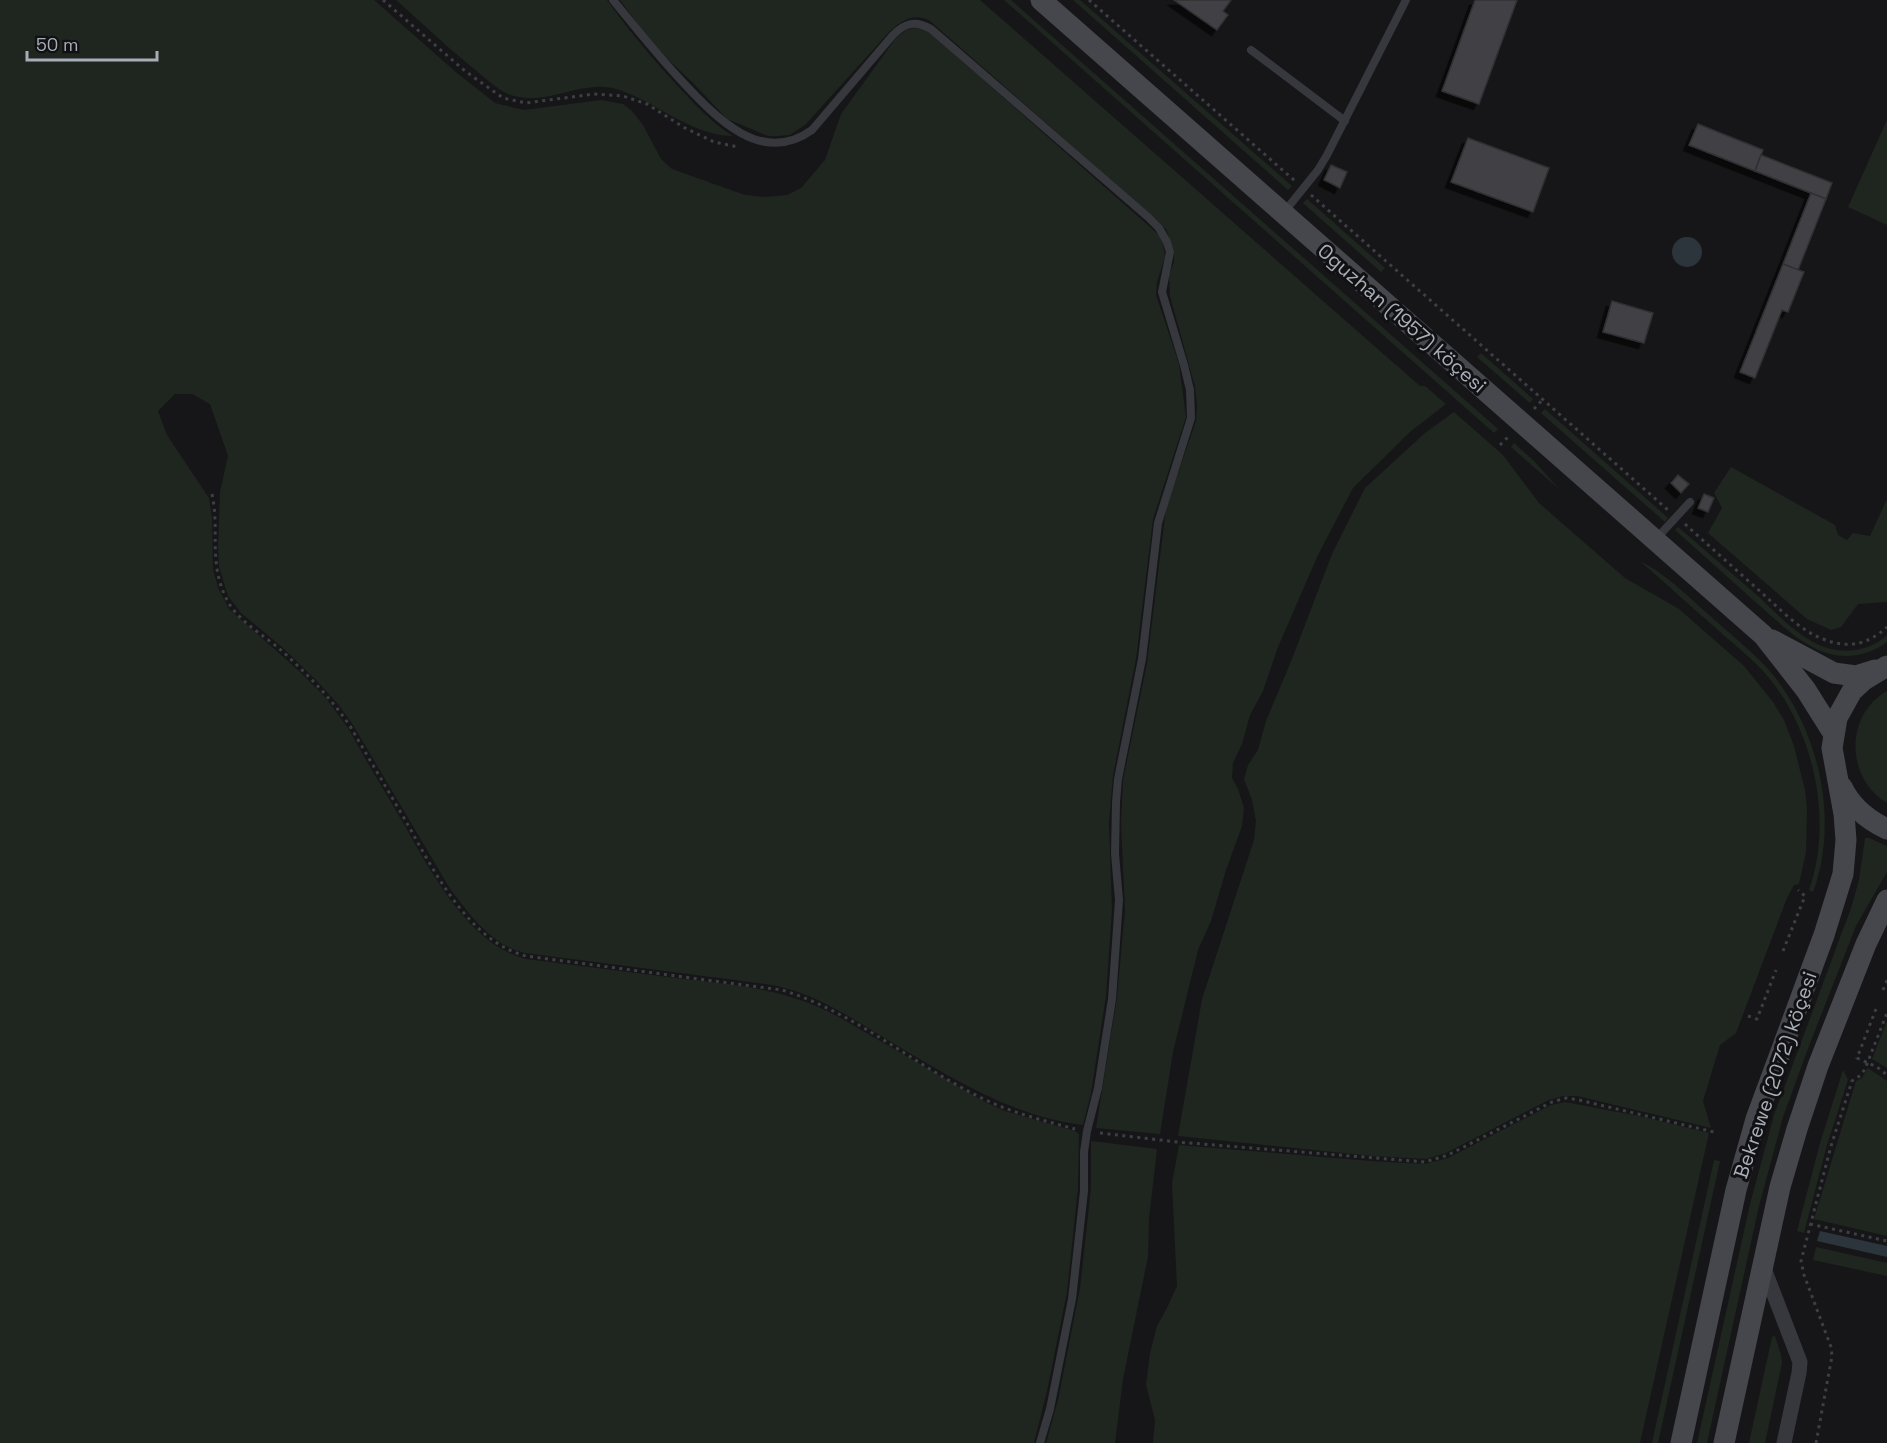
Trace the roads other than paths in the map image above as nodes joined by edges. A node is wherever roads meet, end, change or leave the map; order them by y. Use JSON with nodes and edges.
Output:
{"nodes":[{"id":1,"x":613,"y":0,"type":"edge"},
{"id":2,"x":1041,"y":0,"type":"edge"},
{"id":3,"x":1406,"y":0,"type":"edge"},
{"id":4,"x":1251,"y":50,"type":"dead end"},
{"id":5,"x":1345,"y":121,"type":"junction"},
{"id":6,"x":1283,"y":213,"type":"junction"},
{"id":7,"x":1690,"y":502,"type":"dead end"},
{"id":8,"x":1655,"y":540,"type":"junction"},
{"id":9,"x":1763,"y":635,"type":"junction"},
{"id":10,"x":1887,"y":666,"type":"edge"},
{"id":11,"x":1833,"y":733,"type":"junction"},
{"id":12,"x":1838,"y":778,"type":"junction"},
{"id":13,"x":1887,"y":829,"type":"edge"},
{"id":14,"x":1887,"y":900,"type":"edge"},
{"id":15,"x":1763,"y":1266,"type":"junction"},
{"id":16,"x":1040,"y":1443,"type":"edge"},
{"id":17,"x":1681,"y":1443,"type":"edge"},
{"id":18,"x":1724,"y":1443,"type":"edge"},
{"id":19,"x":1784,"y":1443,"type":"edge"}],
"edges":[{"from":1,"to":16,"type":"lane"},
{"from":2,"to":6,"type":"main road","name":"Oguzhan (1957) köçesi"},
{"from":3,"to":5,"type":"lane"},
{"from":4,"to":5,"type":"lane"},
{"from":5,"to":6,"type":"lane"},
{"from":6,"to":8,"type":"main road","name":"Oguzhan (1957) köçesi"},
{"from":7,"to":8,"type":"lane"},
{"from":8,"to":9,"type":"main road","name":"Oguzhan (1957) köçesi"},
{"from":9,"to":10,"type":"main road","name":"Oguzhan (1957) köçesi"},
{"from":9,"to":11,"type":"main road","name":"Oguzhan (1957) köçesi"},
{"from":10,"to":11,"type":"main road","name":"Bekrewe (2072) köçesi"},
{"from":11,"to":12,"type":"main road","name":"Bekrewe (2072) köçesi"},
{"from":12,"to":13,"type":"main road","name":"Bekrewe (2072) köçesi"},
{"from":12,"to":17,"type":"main road","name":"Bekrewe (2072) köçesi"},
{"from":14,"to":15,"type":"main road","name":"Bekrewe (2072) köçesi"},
{"from":15,"to":18,"type":"main road","name":"Bekrewe (2072) köçesi"},
{"from":15,"to":19,"type":"street"}]}
